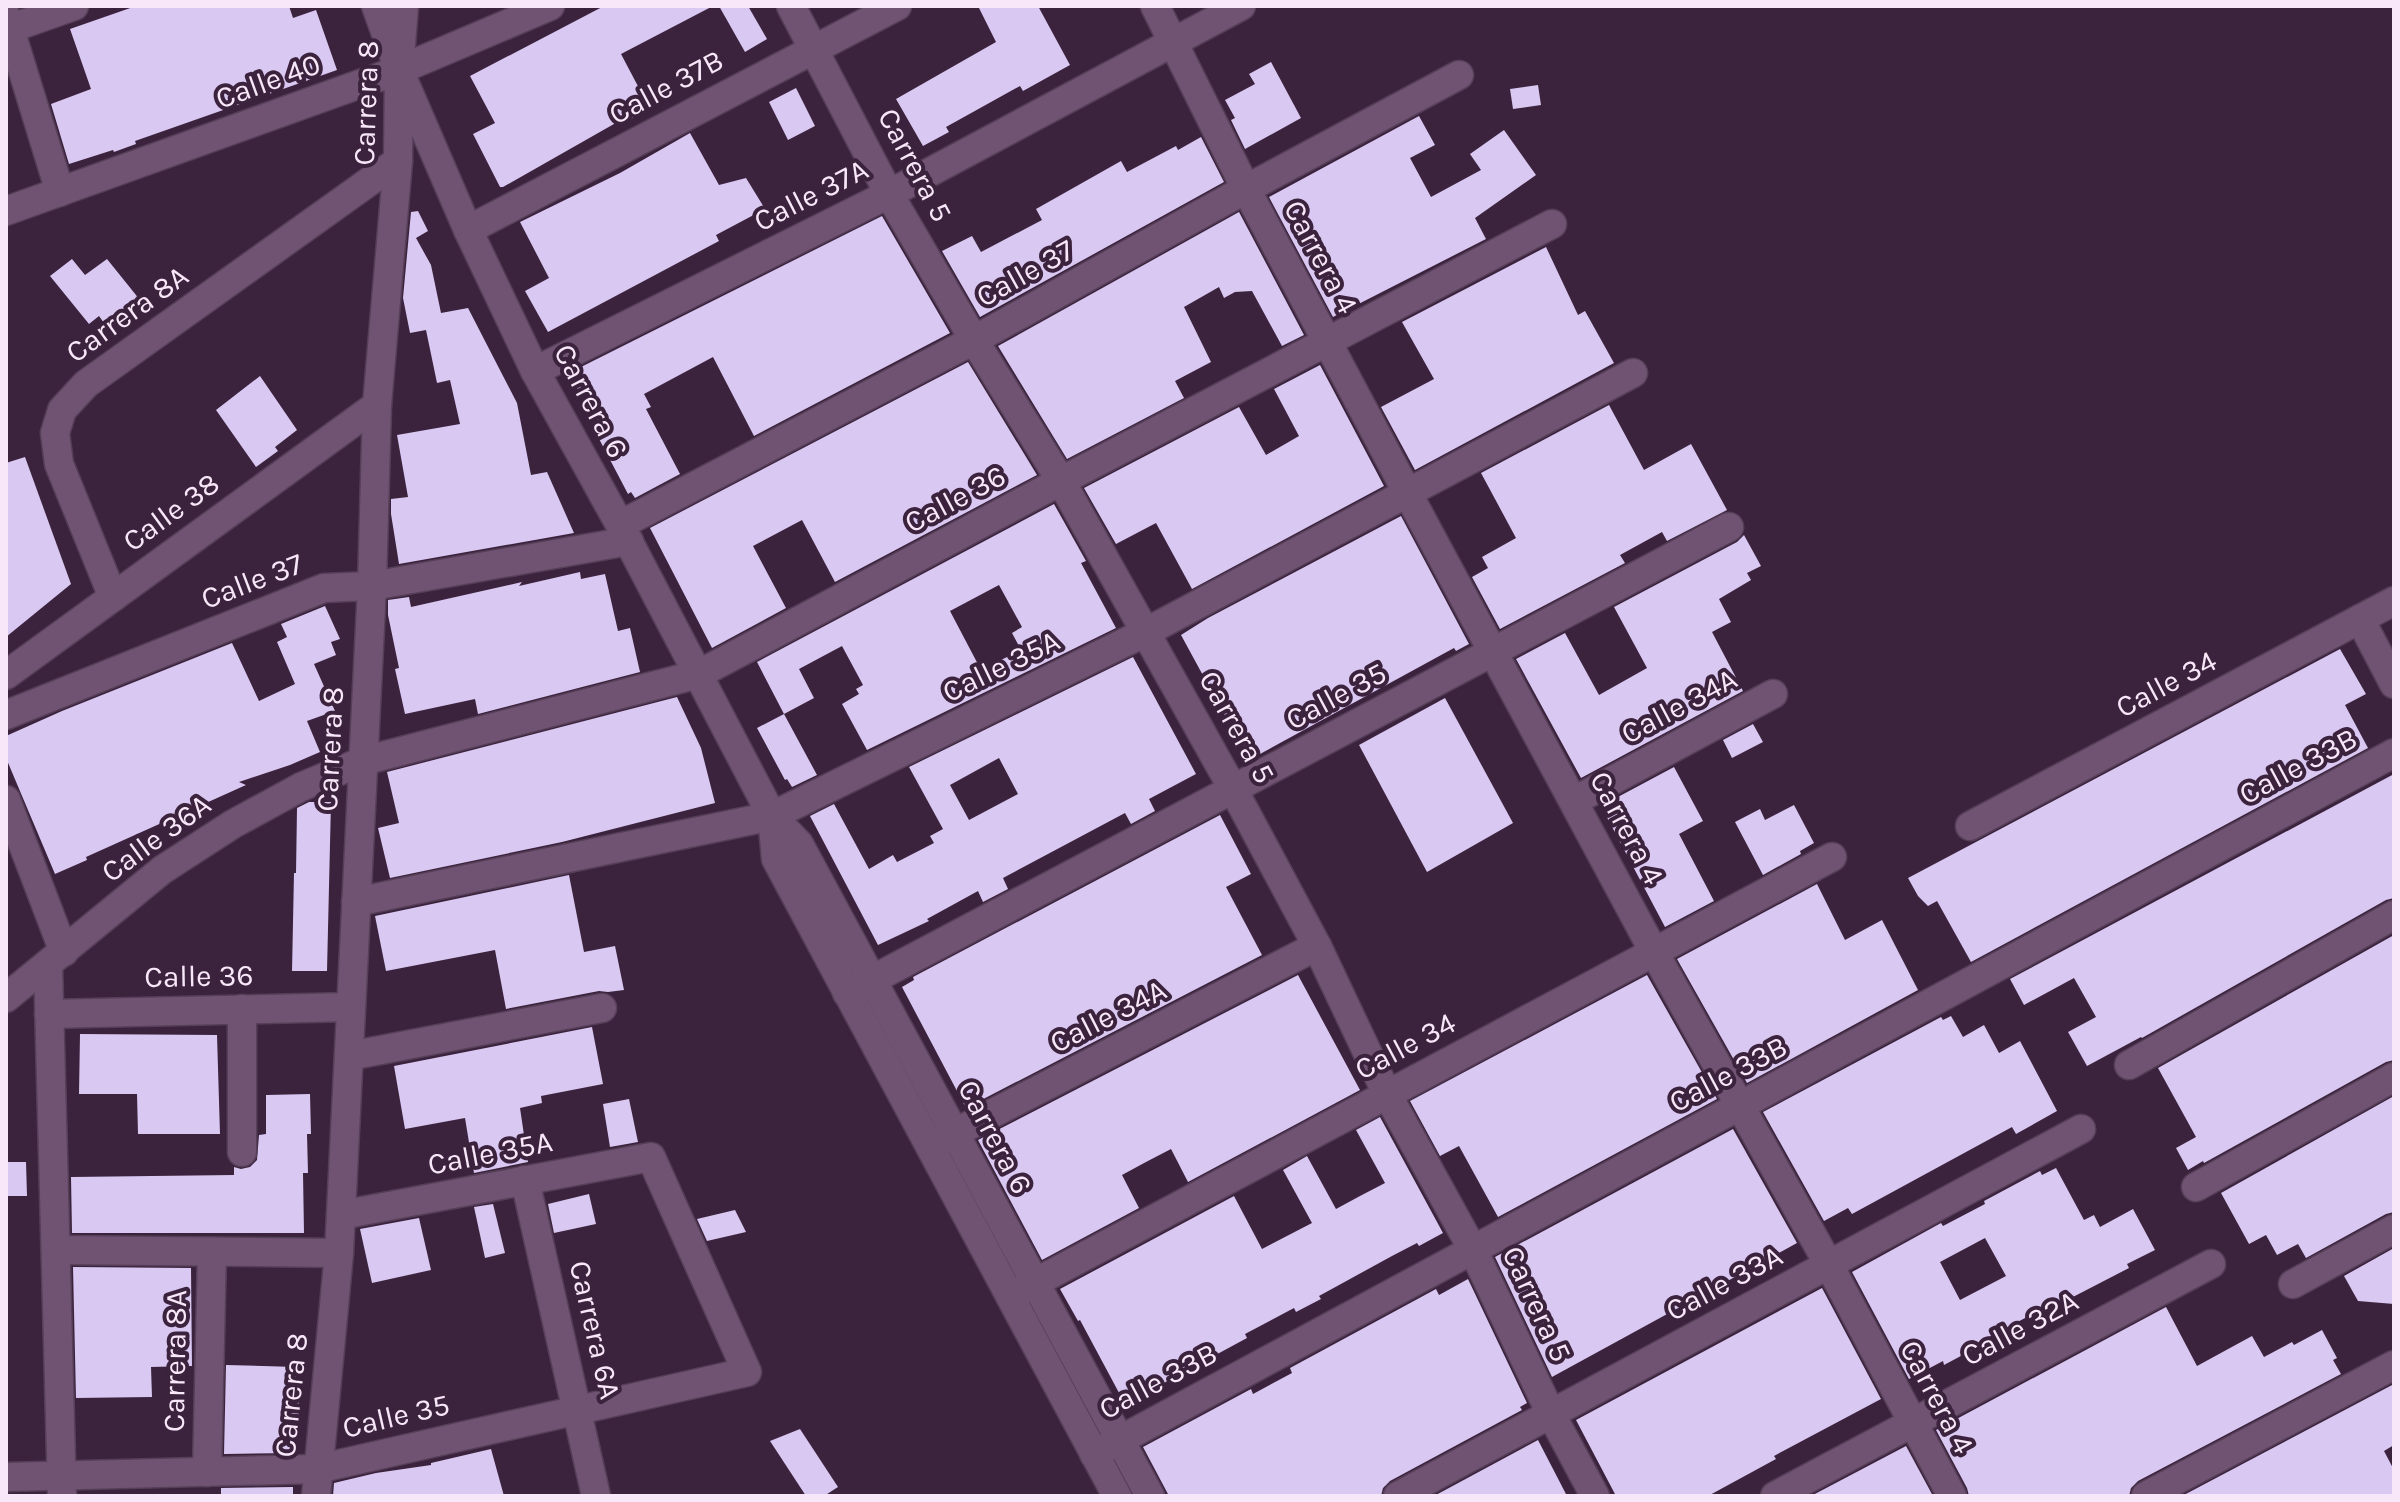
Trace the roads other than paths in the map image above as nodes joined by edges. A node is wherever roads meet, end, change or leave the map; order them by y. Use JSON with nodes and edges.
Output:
{"nodes":[{"id":1,"x":74,"y":6,"type":"edge"},
{"id":2,"x":376,"y":6,"type":"edge"},
{"id":3,"x":404,"y":6,"type":"edge"},
{"id":4,"x":550,"y":6,"type":"edge"},
{"id":5,"x":791,"y":6,"type":"edge"},
{"id":6,"x":897,"y":6,"type":"edge"},
{"id":7,"x":1155,"y":6,"type":"edge"},
{"id":8,"x":1241,"y":6,"type":"edge"},
{"id":9,"x":8,"y":25,"type":"edge"},
{"id":10,"x":1174,"y":42,"type":"junction"},
{"id":11,"x":815,"y":48,"type":"junction"},
{"id":12,"x":399,"y":70,"type":"junction"},
{"id":13,"x":1459,"y":75,"type":"dead end"},
{"id":14,"x":398,"y":161,"type":"junction"},
{"id":15,"x":1246,"y":189,"type":"junction"},
{"id":16,"x":60,"y":192,"type":"junction"},
{"id":17,"x":889,"y":194,"type":"junction"},
{"id":18,"x":6,"y":211,"type":"edge"},
{"id":19,"x":1552,"y":224,"type":"dead end"},
{"id":20,"x":468,"y":230,"type":"junction"},
{"id":21,"x":974,"y":340,"type":"junction"},
{"id":22,"x":1328,"y":343,"type":"junction"},
{"id":23,"x":535,"y":371,"type":"junction"},
{"id":24,"x":1633,"y":373,"type":"dead end"},
{"id":25,"x":377,"y":405,"type":"junction"},
{"id":26,"x":1061,"y":481,"type":"junction"},
{"id":27,"x":1407,"y":492,"type":"junction"},
{"id":28,"x":1729,"y":527,"type":"dead end"},
{"id":29,"x":625,"y":533,"type":"junction"},
{"id":30,"x":372,"y":586,"type":"junction"},
{"id":31,"x":113,"y":597,"type":"junction"},
{"id":32,"x":2394,"y":601,"type":"edge"},
{"id":33,"x":2360,"y":619,"type":"junction"},
{"id":34,"x":1146,"y":632,"type":"junction"},
{"id":35,"x":1494,"y":651,"type":"junction"},
{"id":36,"x":699,"y":674,"type":"junction"},
{"id":37,"x":6,"y":675,"type":"edge"},
{"id":38,"x":2394,"y":684,"type":"edge"},
{"id":39,"x":1773,"y":694,"type":"dead end"},
{"id":40,"x":6,"y":715,"type":"edge"},
{"id":41,"x":2394,"y":753,"type":"edge"},
{"id":42,"x":363,"y":761,"type":"junction"},
{"id":43,"x":1233,"y":789,"type":"junction"},
{"id":44,"x":6,"y":800,"type":"edge"},
{"id":45,"x":1574,"y":801,"type":"junction"},
{"id":46,"x":772,"y":816,"type":"junction"},
{"id":47,"x":1970,"y":826,"type":"dead end"},
{"id":48,"x":1832,"y":857,"type":"dead end"},
{"id":49,"x":356,"y":902,"type":"junction"},
{"id":50,"x":2394,"y":915,"type":"edge"},
{"id":51,"x":1317,"y":946,"type":"junction"},
{"id":52,"x":1654,"y":952,"type":"junction"},
{"id":53,"x":56,"y":958,"type":"junction"},
{"id":54,"x":860,"y":986,"type":"junction"},
{"id":55,"x":6,"y":998,"type":"edge"},
{"id":56,"x":351,"y":1007,"type":"junction"},
{"id":57,"x":602,"y":1008,"type":"dead end"},
{"id":58,"x":242,"y":1009,"type":"junction"},
{"id":59,"x":49,"y":1014,"type":"junction"},
{"id":60,"x":349,"y":1056,"type":"junction"},
{"id":61,"x":2129,"y":1065,"type":"dead end"},
{"id":62,"x":2394,"y":1077,"type":"edge"},
{"id":63,"x":1387,"y":1094,"type":"junction"},
{"id":64,"x":1741,"y":1105,"type":"junction"},
{"id":65,"x":2081,"y":1129,"type":"dead end"},
{"id":66,"x":955,"y":1133,"type":"junction"},
{"id":67,"x":929,"y":1146,"type":"junction"},
{"id":68,"x":242,"y":1152,"type":"dead end"},
{"id":69,"x":525,"y":1180,"type":"junction"},
{"id":70,"x":2196,"y":1187,"type":"dead end"},
{"id":71,"x":341,"y":1215,"type":"junction"},
{"id":72,"x":2394,"y":1229,"type":"edge"},
{"id":73,"x":56,"y":1250,"type":"junction"},
{"id":74,"x":1473,"y":1250,"type":"junction"},
{"id":75,"x":212,"y":1252,"type":"junction"},
{"id":76,"x":339,"y":1253,"type":"junction"},
{"id":77,"x":2211,"y":1264,"type":"dead end"},
{"id":78,"x":1829,"y":1265,"type":"junction"},
{"id":79,"x":1035,"y":1282,"type":"junction"},
{"id":80,"x":2293,"y":1284,"type":"dead end"},
{"id":81,"x":1010,"y":1296,"type":"junction"},
{"id":82,"x":2394,"y":1365,"type":"edge"},
{"id":83,"x":747,"y":1372,"type":"joint"},
{"id":84,"x":579,"y":1410,"type":"junction"},
{"id":85,"x":1551,"y":1414,"type":"junction"},
{"id":86,"x":1912,"y":1423,"type":"junction"},
{"id":87,"x":1120,"y":1440,"type":"junction"},
{"id":88,"x":1094,"y":1454,"type":"junction"},
{"id":89,"x":207,"y":1472,"type":"junction"},
{"id":90,"x":6,"y":1477,"type":"edge"},
{"id":91,"x":317,"y":1482,"type":"edge"},
{"id":92,"x":62,"y":1486,"type":"edge"},
{"id":93,"x":596,"y":1496,"type":"edge"},
{"id":94,"x":1117,"y":1496,"type":"edge"},
{"id":95,"x":1150,"y":1496,"type":"edge"},
{"id":96,"x":1398,"y":1496,"type":"edge"},
{"id":97,"x":1595,"y":1496,"type":"edge"},
{"id":98,"x":1775,"y":1496,"type":"edge"},
{"id":99,"x":1952,"y":1496,"type":"edge"},
{"id":100,"x":2146,"y":1496,"type":"edge"}],
"edges":[{"from":1,"to":9,"type":"street"},
{"from":2,"to":12,"type":"street","name":"Carrera 6"},
{"from":3,"to":12,"type":"street","name":"Carrera 8"},
{"from":4,"to":12,"type":"street","name":"Calle 40"},
{"from":5,"to":11,"type":"street","name":"Carrera 5"},
{"from":6,"to":11,"type":"street","name":"Calle 37B"},
{"from":7,"to":10,"type":"street","name":"Carrera 4"},
{"from":8,"to":10,"type":"street","name":"Calle 37A"},
{"from":9,"to":16,"type":"street"},
{"from":10,"to":15,"type":"street","name":"Carrera 4"},
{"from":10,"to":17,"type":"street","name":"Calle 37A"},
{"from":11,"to":17,"type":"street","name":"Carrera 5"},
{"from":11,"to":20,"type":"street","name":"Calle 37B"},
{"from":12,"to":14,"type":"street","name":"Carrera 8"},
{"from":12,"to":16,"type":"street","name":"Calle 40"},
{"from":12,"to":20,"type":"street","name":"Carrera 6"},
{"from":13,"to":15,"type":"street","name":"Calle 37"},
{"from":14,"to":25,"type":"street","name":"Carrera 8"},
{"from":14,"to":31,"type":"street","name":"Carrera 8A"},
{"from":15,"to":21,"type":"street","name":"Calle 37"},
{"from":15,"to":22,"type":"street","name":"Carrera 4"},
{"from":16,"to":18,"type":"street","name":"Calle 40"},
{"from":17,"to":21,"type":"street","name":"Carrera 5"},
{"from":17,"to":23,"type":"street","name":"Calle 37A"},
{"from":19,"to":22,"type":"street","name":"Calle 36"},
{"from":20,"to":23,"type":"street","name":"Carrera 6"},
{"from":21,"to":26,"type":"street","name":"Carrera 5"},
{"from":21,"to":29,"type":"street","name":"Calle 37"},
{"from":22,"to":26,"type":"street","name":"Calle 36"},
{"from":22,"to":27,"type":"street","name":"Carrera 4"},
{"from":23,"to":29,"type":"street","name":"Carrera 6"},
{"from":24,"to":27,"type":"street","name":"Calle 35A"},
{"from":25,"to":30,"type":"street","name":"Carrera 8"},
{"from":25,"to":31,"type":"street","name":"Calle 38"},
{"from":26,"to":34,"type":"street","name":"Carrera 5"},
{"from":26,"to":36,"type":"street","name":"Calle 36"},
{"from":27,"to":34,"type":"street","name":"Calle 35A"},
{"from":27,"to":35,"type":"street","name":"Carrera 4"},
{"from":28,"to":35,"type":"street","name":"Calle 35"},
{"from":29,"to":30,"type":"street","name":"Calle 37"},
{"from":29,"to":36,"type":"street","name":"Carrera 6"},
{"from":30,"to":40,"type":"street","name":"Calle 37"},
{"from":30,"to":42,"type":"street","name":"Carrera 8"},
{"from":31,"to":37,"type":"street","name":"Calle 38"},
{"from":32,"to":33,"type":"street","name":"Calle 34"},
{"from":33,"to":38,"type":"street"},
{"from":33,"to":47,"type":"street","name":"Calle 34"},
{"from":34,"to":43,"type":"street","name":"Carrera 5"},
{"from":34,"to":46,"type":"street","name":"Calle 35A"},
{"from":35,"to":43,"type":"street","name":"Calle 35"},
{"from":35,"to":45,"type":"street","name":"Carrera 4"},
{"from":36,"to":42,"type":"street","name":"Calle 36"},
{"from":36,"to":46,"type":"street","name":"Carrera 6"},
{"from":39,"to":45,"type":"street","name":"Calle 34A"},
{"from":41,"to":64,"type":"street","name":"Calle 33B"},
{"from":42,"to":49,"type":"street","name":"Carrera 8"},
{"from":42,"to":53,"type":"street","name":"Calle 36A"},
{"from":43,"to":51,"type":"street","name":"Carrera 5"},
{"from":43,"to":54,"type":"street","name":"Calle 35"},
{"from":44,"to":53,"type":"street"},
{"from":45,"to":52,"type":"street","name":"Carrera 4"},
{"from":46,"to":49,"type":"street","name":"Calle 35A"},
{"from":46,"to":54,"type":"street","name":"Carrera 6"},
{"from":48,"to":52,"type":"street","name":"Calle 34"},
{"from":49,"to":56,"type":"street","name":"Carrera 8"},
{"from":50,"to":61,"type":"street"},
{"from":51,"to":63,"type":"street","name":"Carrera 5"},
{"from":51,"to":66,"type":"street","name":"Calle 34A"},
{"from":52,"to":63,"type":"street","name":"Calle 34"},
{"from":52,"to":64,"type":"street","name":"Carrera 4"},
{"from":53,"to":55,"type":"street","name":"Calle 36A"},
{"from":53,"to":59,"type":"street"},
{"from":54,"to":66,"type":"street","name":"Carrera 6"},
{"from":54,"to":67,"type":"street","name":"Carrera 6"},
{"from":56,"to":58,"type":"street","name":"Calle 36"},
{"from":56,"to":60,"type":"street","name":"Carrera 8"},
{"from":57,"to":60,"type":"street"},
{"from":58,"to":59,"type":"street","name":"Calle 36"},
{"from":58,"to":68,"type":"street"},
{"from":59,"to":73,"type":"street"},
{"from":60,"to":71,"type":"street","name":"Carrera 8"},
{"from":62,"to":70,"type":"street"},
{"from":63,"to":74,"type":"street","name":"Carrera 5"},
{"from":63,"to":79,"type":"street","name":"Calle 34"},
{"from":64,"to":74,"type":"street","name":"Calle 33B"},
{"from":64,"to":78,"type":"street","name":"Carrera 4"},
{"from":65,"to":78,"type":"street","name":"Calle 33A"},
{"from":66,"to":67,"type":"street","name":"Calle 34A"},
{"from":66,"to":79,"type":"street","name":"Carrera 6"},
{"from":67,"to":81,"type":"street","name":"Carrera 6"},
{"from":69,"to":71,"type":"street","name":"Calle 35A"},
{"from":69,"to":83,"type":"street","name":"Calle 35A"},
{"from":69,"to":84,"type":"street","name":"Carrera 6A"},
{"from":71,"to":76,"type":"street","name":"Carrera 8"},
{"from":72,"to":80,"type":"street"},
{"from":73,"to":75,"type":"street"},
{"from":73,"to":92,"type":"street"},
{"from":74,"to":85,"type":"street","name":"Carrera 5"},
{"from":74,"to":87,"type":"street","name":"Calle 33B"},
{"from":75,"to":76,"type":"street"},
{"from":75,"to":89,"type":"street","name":"Carrera 8A"},
{"from":76,"to":91,"type":"street","name":"Carrera 8"},
{"from":77,"to":86,"type":"street","name":"Calle 32A"},
{"from":78,"to":85,"type":"street","name":"Calle 33A"},
{"from":78,"to":86,"type":"street","name":"Carrera 4"},
{"from":79,"to":81,"type":"street","name":"Calle 34"},
{"from":79,"to":87,"type":"street","name":"Carrera 6"},
{"from":81,"to":88,"type":"street","name":"Carrera 6"},
{"from":82,"to":100,"type":"street"},
{"from":83,"to":84,"type":"street","name":"Calle 35"},
{"from":84,"to":91,"type":"street","name":"Calle 35"},
{"from":84,"to":93,"type":"street","name":"Carrera 6A"},
{"from":85,"to":96,"type":"street","name":"Calle 33A"},
{"from":85,"to":97,"type":"street","name":"Carrera 5"},
{"from":86,"to":98,"type":"street","name":"Calle 32A"},
{"from":86,"to":99,"type":"street","name":"Carrera 4"},
{"from":87,"to":88,"type":"street","name":"Calle 33B"},
{"from":87,"to":95,"type":"street","name":"Carrera 6"},
{"from":88,"to":94,"type":"street","name":"Carrera 6"},
{"from":89,"to":91,"type":"street","name":"Calle 35"},
{"from":89,"to":92,"type":"street","name":"Calle 35"},
{"from":90,"to":92,"type":"street","name":"Calle 35"}]}
